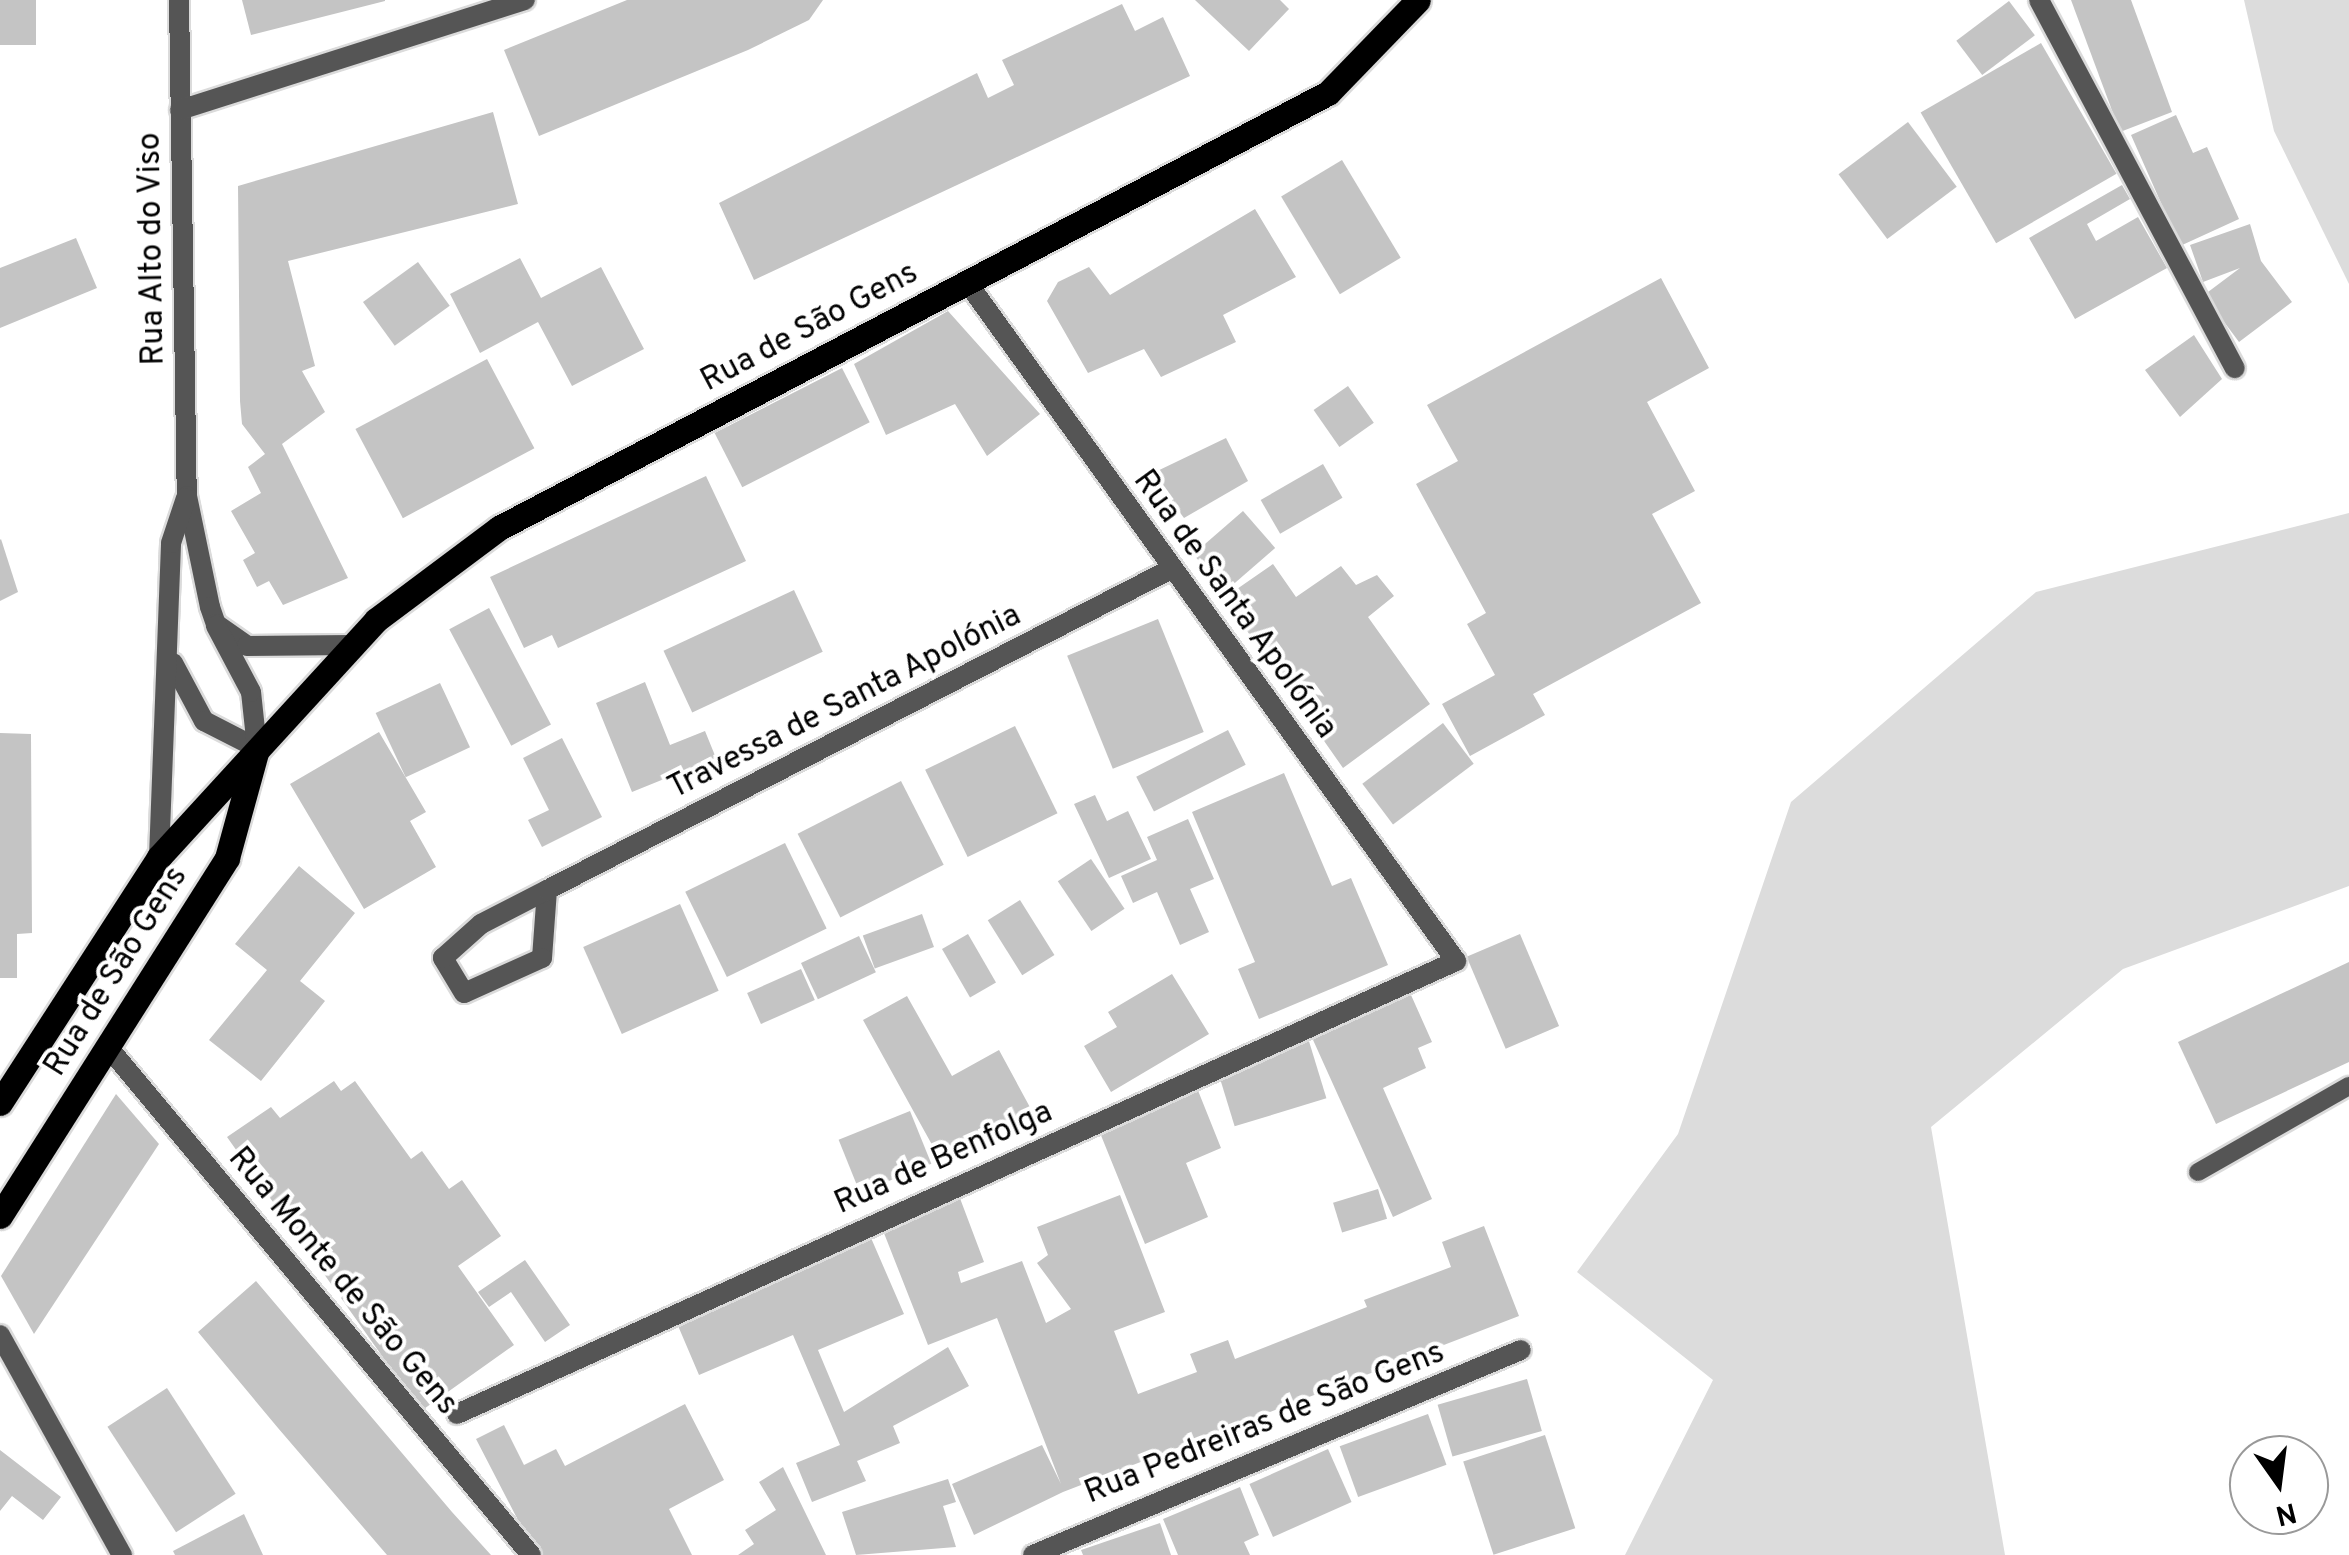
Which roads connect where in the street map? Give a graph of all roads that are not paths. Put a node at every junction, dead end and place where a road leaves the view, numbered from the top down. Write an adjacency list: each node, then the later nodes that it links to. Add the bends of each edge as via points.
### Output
1 (179, 0): 5 (street, Rua Alto do Viso)
2 (525, 0): 5 (street)
3 (1418, 0): 6 (main road, Rua de São Gens, via 1328,94)
4 (2039, 0): 7 (street)
5 (180, 110): 8 (street, Rua Alto do Viso)
6 (967, 282): 9 (street, Rua de Santa Apolónia); 11 (main road, Rua de São Gens, via 499,528)
7 (2234, 368)
8 (187, 496): 10 (street, Rua Alto do Viso); 12 (street, Rua Alto do Viso, via 170,543)
9 (1171, 569): 15 (street, Travessa de Santa Apolónia); 16 (street, Rua de Santa Apolónia)
10 (216, 624): 11 (street, via 247,646); 13 (street, Rua Alto do Viso, via 250,692)
11 (352, 645): 13 (main road, Rua de São Gens)
12 (173, 663): 13 (street, Rua Alto do Viso, via 204,721); 14 (street, Rua Alto do Viso)
13 (257, 748): 14 (main road, Rua de São Gens); 17 (main road, Rua de São Gens, via 227,858)
14 (159, 856): 19 (main road, Rua de São Gens)
15 (547, 890): 15 (street, Travessa de Santa Apolónia, via 481,924 443,958 464,993 542,958)
16 (1456, 961): 24 (street, Rua de Benfolga)
17 (108, 1047): 21 (main road, Rua de São Gens); 26 (street, Rua Monte de São Gens)
18 (2349, 1086): 20 (lane)
19 (0, 1103)
20 (2198, 1172)
21 (0, 1216)
22 (0, 1335): 25 (street)
23 (1521, 1350): 27 (street, Rua Pedreiras de São Gens)
24 (457, 1414)
25 (122, 1555)
26 (531, 1555)
27 (1034, 1555)

